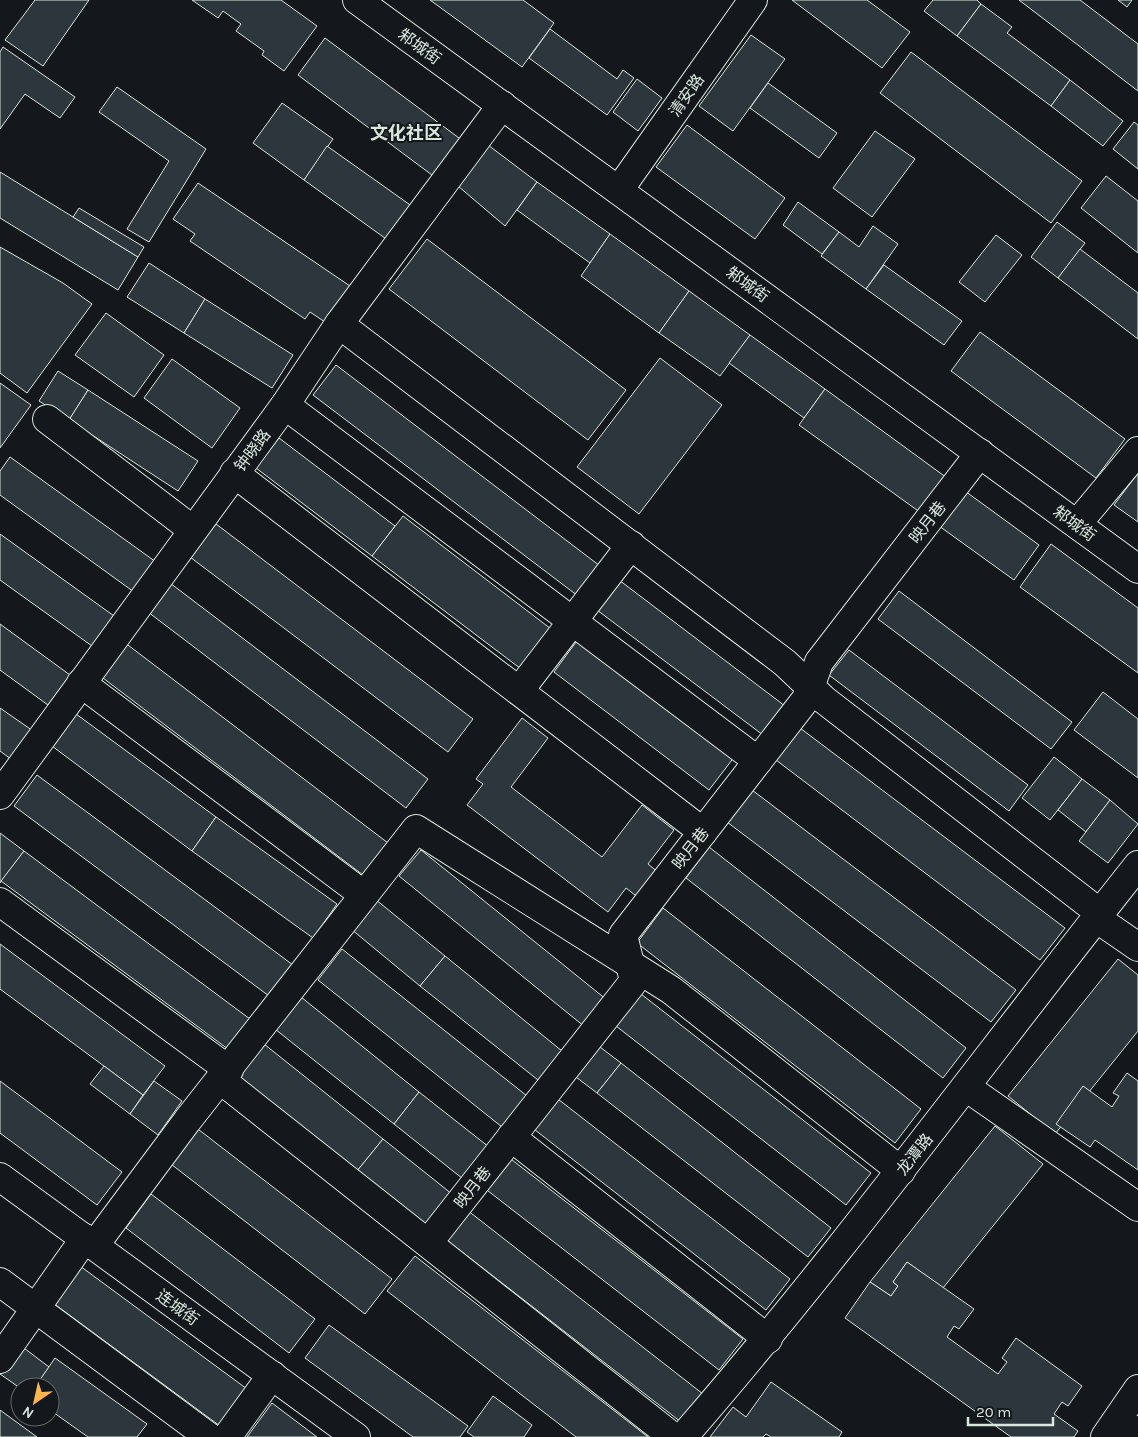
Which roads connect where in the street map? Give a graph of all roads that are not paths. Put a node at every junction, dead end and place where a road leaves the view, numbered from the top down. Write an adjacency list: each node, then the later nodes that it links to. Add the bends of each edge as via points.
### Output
1 (358, 0): 3 (street, 邾城街)
2 (753, 0): 4 (street, 清安路)
3 (502, 106): 4 (street, 邾城街); 5 (street, 钟晓路)
4 (619, 190): 9 (street, 邾城街)
5 (339, 324): 6 (street, 钟晓路); 13 (street)
6 (285, 405): 10 (street, 钟晓路); 15 (street)
7 (47, 419): 12 (street)
8 (1138, 451): 11 (street)
9 (980, 453): 11 (street, 邾城街); 17 (street, 映月巷, via 819,662)
10 (234, 473): 12 (street, 钟晓路); 18 (street)
11 (1077, 524): 14 (street, 邾城街)
12 (193, 530): 16 (street, 钟晓路)
13 (631, 545): 15 (street); 17 (street, via 786,663)
14 (1138, 569)
15 (572, 622): 18 (street); 19 (street)
16 (81, 683): 20 (street, 钟晓路); 23 (street)
17 (810, 687): 19 (street, 映月巷, via 806,699); 25 (street)
18 (519, 691): 21 (street)
19 (758, 761): 21 (street, 映月巷)
20 (0, 795)
21 (703, 832): 27 (street, 映月巷, via 623,935)
22 (1138, 865): 25 (street, 龙潭路)
23 (364, 896): 27 (street, via 416,829); 28 (street)
24 (0, 902): 28 (street)
25 (1098, 916): 26 (street); 29 (street, 龙潭路)
26 (1138, 947)
27 (630, 965): 30 (street, 映月巷, via 634,981); 31 (street, via 671,990)
28 (225, 1075): 34 (street); 35 (street)
29 (966, 1087): 31 (street, 龙潭路); 33 (street)
30 (511, 1136): 35 (street, 映月巷); 38 (street)
31 (901, 1171): 38 (street, 龙潭路)
32 (0, 1176): 34 (street, 连城街)
33 (1138, 1207)
34 (89, 1242): 37 (street); 40 (street, 连城街)
35 (428, 1243): 46 (street)
36 (0, 1282): 37 (street)
37 (36, 1308): 39 (street); 43 (street)
38 (768, 1339): 47 (street, 龙潭路)
39 (0, 1359)
40 (272, 1375): 44 (street); 45 (street, 连城街)
41 (1138, 1389): 48 (street)
42 (1138, 1430): 49 (street)
43 (210, 1437)
44 (227, 1437)
45 (356, 1437)
46 (673, 1437)
47 (683, 1437)
48 (1105, 1437)
49 (1133, 1437)

